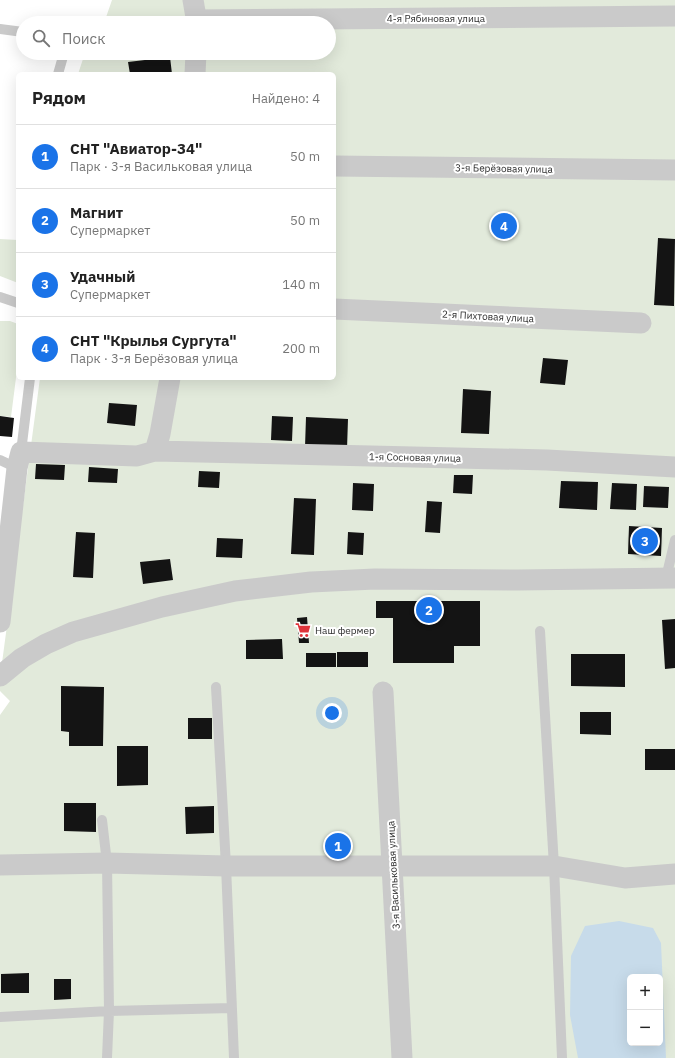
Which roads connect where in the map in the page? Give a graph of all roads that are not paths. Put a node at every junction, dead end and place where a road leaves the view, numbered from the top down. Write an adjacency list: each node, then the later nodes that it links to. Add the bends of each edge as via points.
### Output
1 (193, 0): 2 (street)
2 (196, 16)
3 (675, 16): 4 (street, 4-я Рябиновая улица)
4 (336, 20)
5 (0, 29): 6 (lane)
6 (16, 31)
7 (62, 60): 9 (lane)
8 (196, 60): 10 (street)
9 (59, 72)
10 (195, 72)
11 (336, 166): 12 (street, 3-я Берёзовая улица)
12 (675, 170)
13 (0, 297): 14 (lane)
14 (16, 301)
15 (336, 309): 16 (street, 2-я Пихтовая улица)
16 (641, 324)
17 (30, 380): 20 (lane, via 21,441)
18 (170, 380): 19 (street)
19 (155, 451): 20 (street, 1-я Сосновая улица, via 137,456); 21 (street, 1-я Сосновая улица, via 548,460)
20 (13, 460): 24 (street)
21 (675, 467)
22 (675, 540): 23 (lane)
23 (670, 578): 26 (street, via 375,579 311,582 235,592 162,607 74,632 22,658)
24 (0, 622)
25 (540, 631): 34 (lane)
26 (0, 676)
27 (216, 687): 32 (lane)
28 (383, 692): 33 (street, 3-я Васильковая улица)
29 (102, 820): 30 (lane)
30 (107, 863): 31 (street); 32 (street); 37 (lane)
31 (0, 865)
32 (226, 866): 33 (street); 36 (lane)
33 (393, 866): 34 (street); 41 (street, 3-я Васильковая улица)
34 (554, 866): 35 (street, via 625,878); 42 (lane)
35 (675, 874)
36 (232, 1008): 37 (lane); 40 (lane)
37 (109, 1011): 38 (lane); 39 (lane)
38 (0, 1017)
39 (107, 1058)
40 (234, 1058)
41 (402, 1058)
42 (562, 1058)

